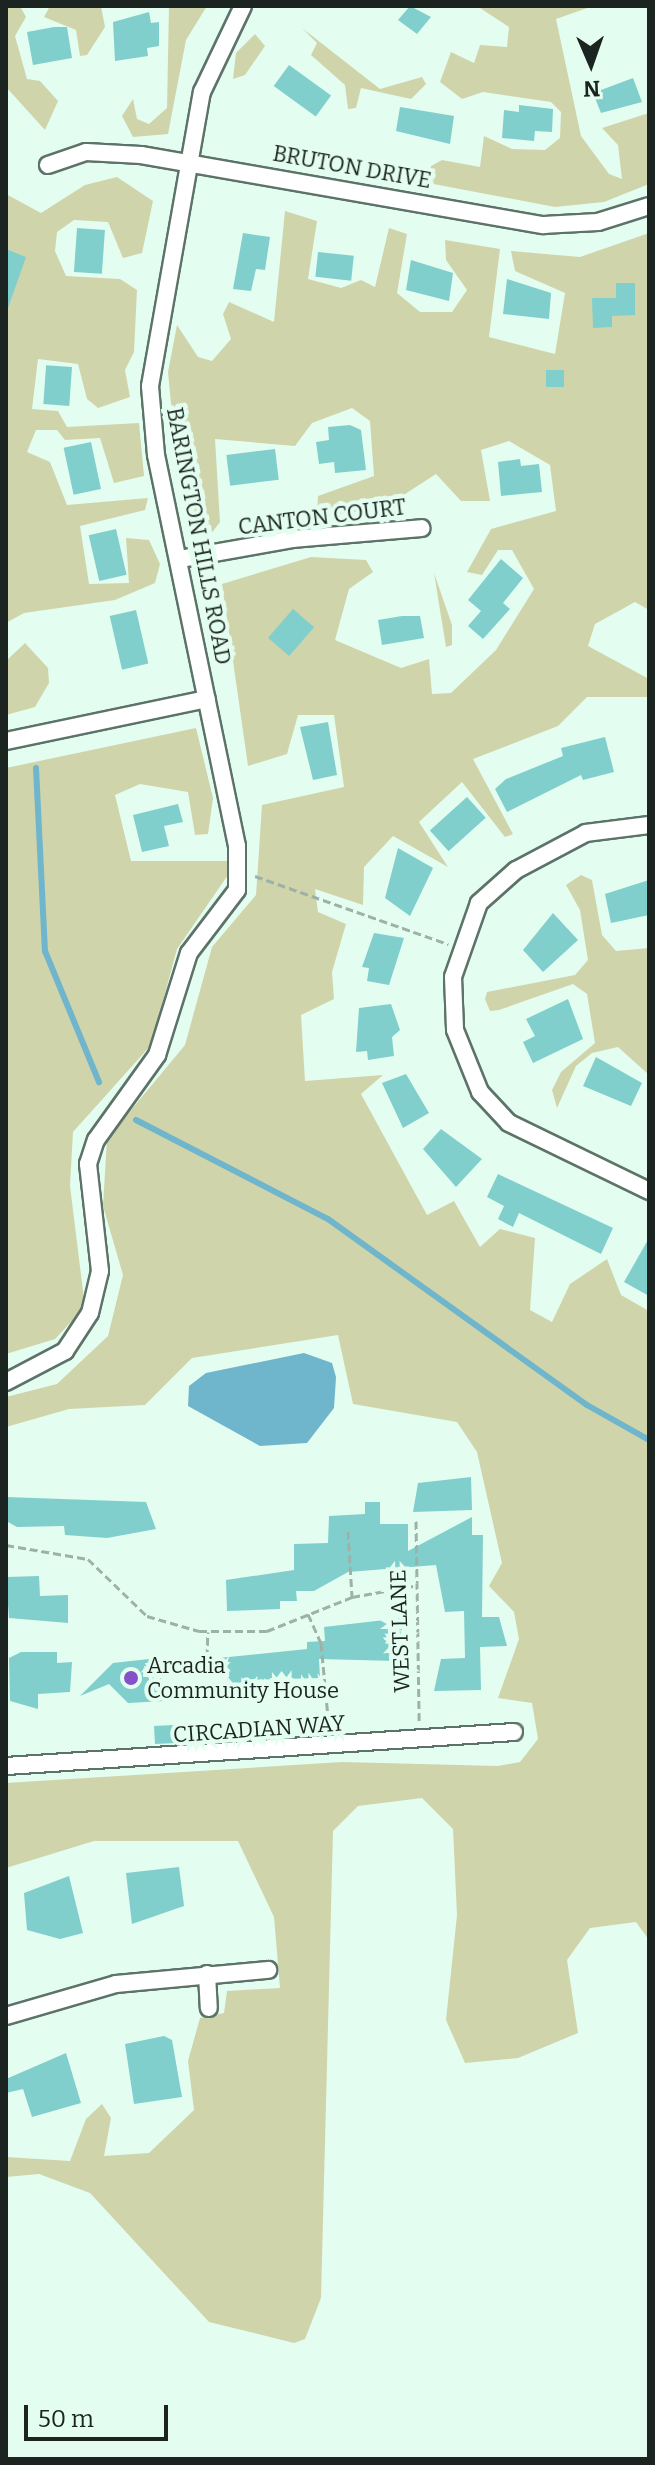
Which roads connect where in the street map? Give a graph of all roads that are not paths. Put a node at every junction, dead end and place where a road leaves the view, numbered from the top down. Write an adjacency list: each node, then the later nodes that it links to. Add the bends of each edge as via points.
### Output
1 (243, 6): 2 (street, BARINGTON HILLS ROAD, via 213,59)
2 (190, 161): 3 (street, BRUTON DRIVE, via 86,152); 4 (street, BRUTON DRIVE, via 544,225 598,222); 6 (street, BARINGTON HILLS ROAD, via 150,386)
3 (48, 165)
4 (649, 206)
5 (422, 528): 6 (street, CANTON COURT, via 292,539)
6 (180, 559): 7 (street, BARINGTON HILLS ROAD)
7 (207, 699): 8 (street); 11 (street, BARINGTON HILLS ROAD, via 237,846 239,871 232,900 189,953 157,1055 96,1140 88,1164 100,1271 90,1313 65,1351)
8 (6, 741)
9 (649, 825): 10 (street, via 586,833 516,870 479,903 459,948 455,1030 480,1092 509,1123)
10 (649, 1191)
11 (6, 1382)
12 (514, 1732): 13 (street, CIRCADIAN WAY)
13 (6, 1766)
14 (268, 1970): 15 (street)
15 (207, 1974): 16 (street); 17 (street, via 116,1984)
16 (209, 2008)
17 (6, 2016)

